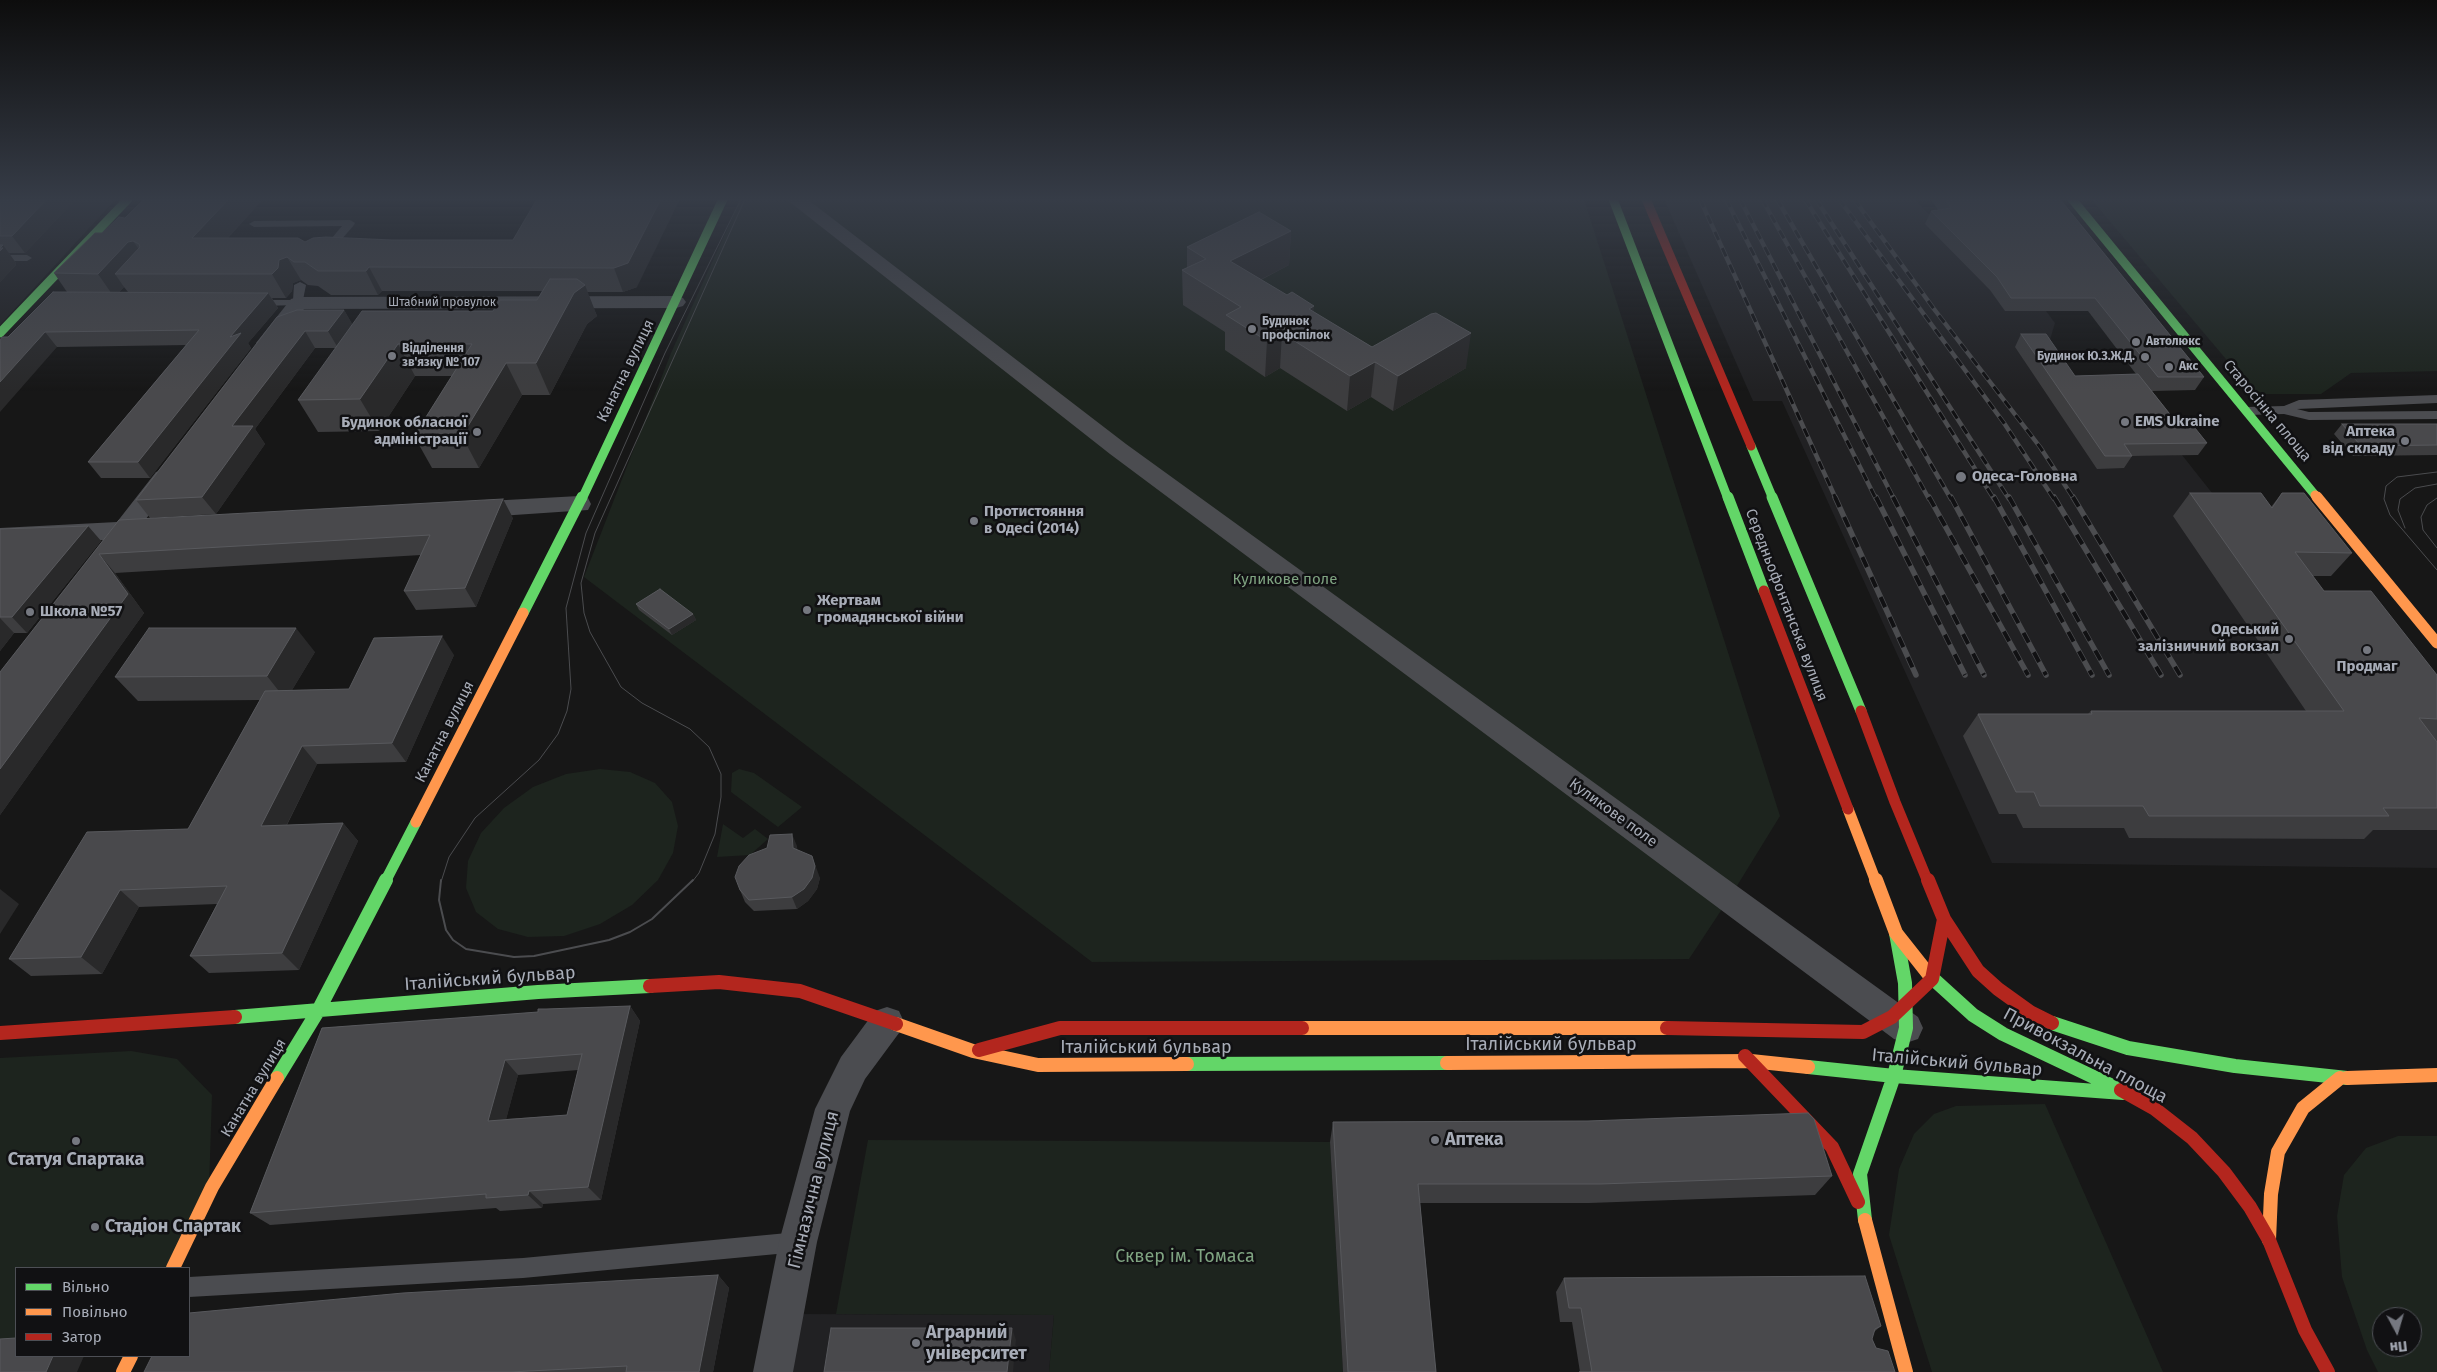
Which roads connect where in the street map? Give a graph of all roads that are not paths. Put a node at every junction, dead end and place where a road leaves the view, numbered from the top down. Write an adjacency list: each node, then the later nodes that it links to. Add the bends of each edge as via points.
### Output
1 (67, 263): 9 (main road)
2 (694, 263): 11 (main road, Канатна вулиця)
3 (878, 263): 30 (street, Куликове поле, via 1118,449)
4 (1639, 263): 27 (main road, Середньофонтанська вулиця)
5 (1673, 263): 26 (main road, Середньофонтанська вулиця, via 1844,667)
6 (2125, 263): 16 (main road, Старосінна площа)
7 (298, 294): 10 (lane); 11 (street, Штабний провулок); 13 (street)
8 (49, 301): 9 (lane)
9 (30, 302): 12 (main road)
10 (243, 302)
11 (676, 302): 19 (main road, Канатна вулиця)
12 (0, 333)
13 (256, 358)
14 (2437, 399): 15 (lane, via 2299,404)
15 (2284, 410): 16 (lane); 17 (lane, via 2309,416)
16 (2247, 411): 25 (main road, Старосінна площа)
17 (2437, 414)
18 (179, 460): 22 (street)
19 (579, 504): 20 (street); 29 (main road, Канатна вулиця)
20 (451, 512)
21 (165, 528): 22 (street)
22 (125, 530): 23 (street); 24 (street)
23 (0, 536)
24 (95, 568)
25 (2437, 643)
26 (1944, 919): 28 (main road); 39 (main road, Привокзальна площа, via 1978,971 1998,990 2030,1012 2068,1030 2138,1050)
27 (1896, 933): 28 (main road, Привокзальна площа); 30 (main road, Середньофонтанська вулиця, via 1905,982)
28 (1932, 979): 30 (main road); 41 (main road, Привокзальна площа, via 1973,1015 2003,1034)
29 (318, 1011): 31 (main road, Італійський бульвар, via 538,992 719,982 800,991); 33 (main road, Італійський бульвар); 45 (main road, Канатна вулиця, via 212,1187)
30 (1901, 1017): 32 (main road, Італійський бульвар, via 1863,1032); 38 (main road)
31 (887, 1022): 34 (main road, Італійський бульвар); 44 (street, Гімназична вулиця, via 853,1068 833,1109)
32 (1717, 1028): 34 (main road, Італійський бульвар, via 1060,1028); 35 (main road)
33 (0, 1033)
34 (973, 1051): 35 (main road, Італійський бульвар, via 1048,1065)
35 (1750, 1061): 38 (main road, Італійський бульвар); 42 (main road, via 1832,1147)
36 (2425, 1075): 37 (main road, Привокзальна площа); 39 (main road, Привокзальна площа); 40 (main road, Привокзальна площа)
37 (2437, 1075)
38 (1894, 1076): 41 (main road, Італійський бульвар); 42 (main road, via 1860,1174)
39 (2340, 1078): 43 (main road, Привокзальна площа, via 2304,1108 2278,1152 2271,1194)
40 (2437, 1081)
41 (2129, 1094): 43 (main road, Привокзальна площа, via 2192,1138 2224,1172)
42 (1862, 1210): 50 (main road, via 1891,1351)
43 (2269, 1240): 51 (main road, Привокзальна площа, via 2305,1330)
44 (798, 1242): 46 (lane, via 515,1269); 49 (street, Гімназична вулиця)
45 (173, 1267)
46 (190, 1287)
47 (130, 1357): 48 (main road)
48 (123, 1372)
49 (773, 1372)
50 (1906, 1372)
51 (2328, 1372)

